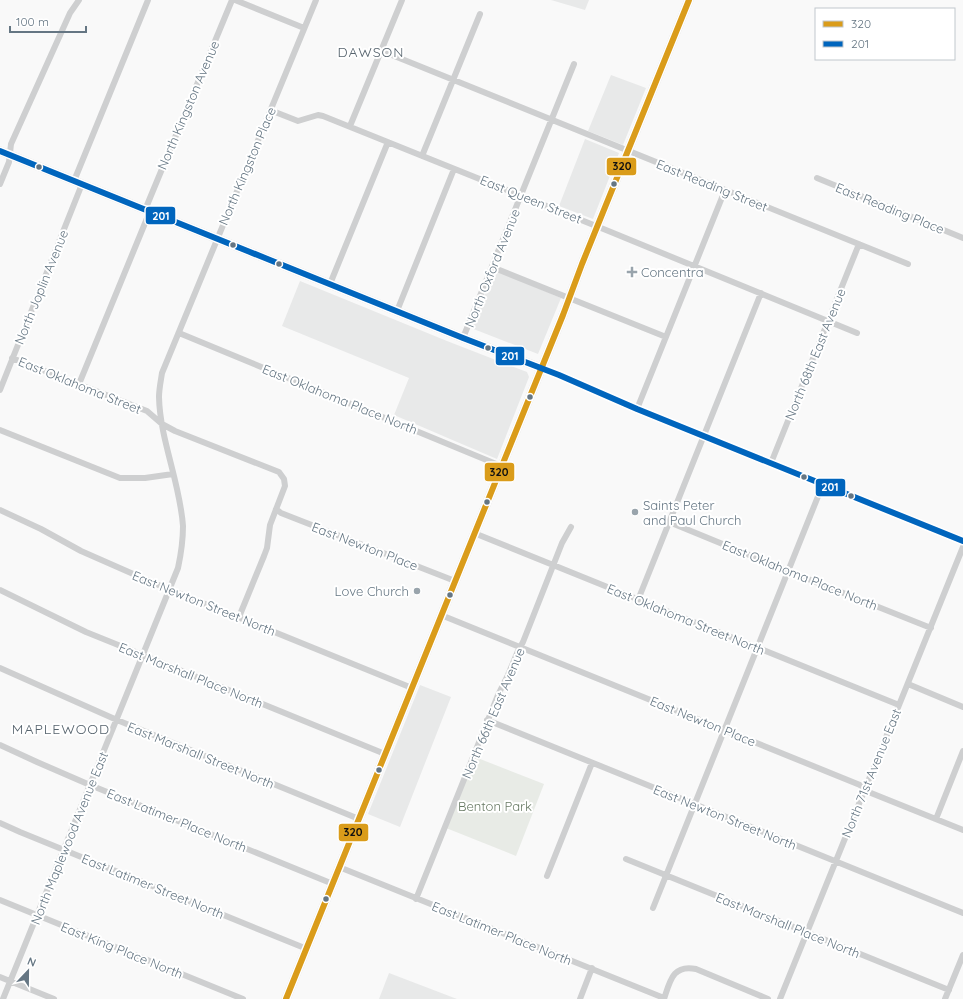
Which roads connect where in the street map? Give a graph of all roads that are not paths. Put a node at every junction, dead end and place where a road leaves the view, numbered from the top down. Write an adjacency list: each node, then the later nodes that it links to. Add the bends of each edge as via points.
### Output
1 (79, 0): 18 (street, via 70,13 43,71 11,144)
2 (148, 0): 22 (street)
3 (233, 0): 8 (street); 27 (street, North Kingston Avenue)
4 (316, 0): 8 (street, North Kingston Place)
5 (402, 0): 9 (street)
6 (689, 0): 17 (main road)
7 (480, 14): 11 (street)
8 (304, 28): 12 (street, North Kingston Place)
9 (382, 52): 11 (street, East Reading Street); 14 (street)
10 (574, 64): 13 (street, North Oxford Avenue)
11 (453, 81): 13 (street, East Reading Street); 19 (street)
12 (270, 110): 14 (street, East Queen Street, via 298,121 321,115); 29 (street, North Kingston Place)
13 (551, 120): 17 (street, East Reading Street); 26 (street, North Oxford Avenue)
14 (350, 126): 15 (street, East Queen Street)
15 (388, 142): 19 (street, East Queen Street); 35 (street)
16 (0, 151): 18 (main road)
17 (628, 151): 25 (street, East Reading Street); 28 (main road)
18 (10, 155): 22 (main road); 23 (street)
19 (422, 156): 20 (street, East Queen Street)
20 (454, 169): 26 (street, East Queen Street); 38 (street)
21 (817, 178): 30 (street, East Reading Place)
22 (74, 181): 24 (main road)
23 (0, 184)
24 (82, 184): 27 (main road); 44 (street, North Joplin Avenue)
25 (725, 190): 31 (street, East Reading Street); 33 (street)
26 (521, 195): 28 (street, East Queen Street); 34 (street, North Oxford Avenue)
27 (147, 211): 29 (main road); 46 (street, North Kingston Avenue)
28 (598, 226): 33 (street, East Queen Street); 37 (main road)
29 (217, 238): 35 (main road); 40 (street, North Kingston Place)
30 (963, 238)
31 (859, 244): 32 (street, East Reading Street); 39 (street, North 68th East Avenue)
32 (908, 264)
33 (694, 266): 36 (street, East Queen Street); 42 (street)
34 (492, 267): 37 (street); 43 (street, North Oxford Avenue)
35 (330, 284): 38 (main road)
36 (761, 293): 39 (street, East Queen Street); 51 (street)
37 (570, 298): 42 (street); 45 (main road)
38 (397, 311): 43 (main road)
39 (828, 321): 41 (street, East Queen Street); 52 (street, North 68th East Avenue)
40 (179, 333): 49 (street, North Kingston Place, via 162,373 159,396); 53 (street, East Oklahoma Place North)
41 (857, 333)
42 (666, 337): 48 (street)
43 (463, 338): 45 (main road)
44 (12, 358): 46 (street, East Oklahoma Street); 47 (street, North Joplin Avenue)
45 (541, 368): 48 (street); 53 (main road)
46 (79, 384): 49 (street, East Oklahoma Street, via 147,411)
47 (0, 390)
48 (637, 409): 51 (street)
49 (162, 424): 54 (street, North Maplewood Avenue East); 56 (street, East Oklahoma Street, via 279,472 285,486)
50 (0, 430): 54 (street, via 120,478)
51 (704, 436): 52 (street); 58 (street)
52 (770, 463): 55 (street)
53 (501, 466): 60 (main road)
54 (173, 474): 67 (street, North Maplewood Avenue East, via 183,526 183,542)
55 (823, 484): 61 (street); 64 (street)
56 (276, 509): 65 (street, East Newton Place); 70 (street, via 264,556)
57 (0, 510): 67 (street, East Newton Street North, via 82,551)
58 (669, 522): 64 (street, East Oklahoma Place North); 68 (street)
59 (571, 527): 63 (street, North 66th East Avenue)
60 (474, 533): 63 (street, East Oklahoma Street North); 65 (main road)
61 (963, 541)
62 (963, 547): 71 (street, North 71st Avenue East)
63 (554, 566): 68 (street, East Oklahoma Street North); 72 (street, North 66th East Avenue)
64 (788, 571): 71 (street, East Oklahoma Place North); 73 (street)
65 (455, 581): 69 (main road)
66 (0, 590): 74 (street, East Marshall Place North, via 86,632)
67 (170, 590): 70 (street, East Newton Street North); 74 (street, North Maplewood Avenue East)
68 (638, 600): 73 (street, East Oklahoma Street North)
69 (441, 615): 72 (street, East Newton Place); 77 (main road)
70 (239, 617): 77 (street, East Newton Street North)
71 (930, 628): 76 (street, North 71st Avenue East)
72 (520, 647): 81 (street, North 66th East Avenue); 82 (street, East Newton Place)
73 (758, 648): 78 (street, East Oklahoma Street North); 82 (street)
74 (143, 656): 80 (street, North Maplewood Avenue East); 85 (street, East Marshall Place North)
75 (0, 668): 80 (street, East Marshall Street North)
76 (908, 684): 78 (street, North 71st Avenue East); 79 (street)
77 (412, 688): 85 (main road)
78 (899, 705): 88 (street, North 71st Avenue East)
79 (963, 707)
80 (117, 720): 87 (street, North Maplewood Avenue East); 90 (street, East Marshall Street North)
81 (487, 720): 86 (street, East Newton Street North); 101 (street, North 66th East Avenue)
82 (724, 730): 88 (street, East Newton Place); 89 (street)
83 (0, 745): 87 (street, East Latimer Place North)
84 (963, 751): 91 (street)
85 (385, 754): 90 (main road)
86 (592, 763): 89 (street, East Newton Street North); 99 (street)
87 (90, 785): 94 (street, North Maplewood Avenue East); 100 (street, East Latimer Place North)
88 (866, 789): 91 (street, East Newton Place, via 870,793); 96 (street, North 71st Avenue East)
89 (694, 804): 96 (street, East Newton Street North); 98 (street)
90 (359, 819): 97 (main road)
91 (936, 819): 93 (street, East Newton Place)
92 (0, 823): 94 (street, East Latimer Street North)
93 (963, 830)
94 (64, 850): 105 (street, North Maplewood Avenue East); 107 (street, East Latimer Street North)
95 (626, 860): 98 (street, East Marshall Place North)
96 (835, 861): 104 (street, East Newton Street North); 106 (street, North 71st Avenue East)
97 (340, 867): 100 (main road); 101 (street, East Latimer Place North)
98 (666, 875): 103 (street); 106 (street, East Marshall Place North)
99 (547, 876)
100 (332, 884): 107 (main road)
101 (416, 899): 109 (street, East Latimer Place North)
102 (0, 900): 105 (street, East King Place North)
103 (653, 908)
104 (963, 913)
105 (38, 915): 111 (street, North Maplewood Avenue East); 116 (street, East King Place North)
106 (807, 932): 112 (street, East Marshall Place North); 120 (street, North 71st Avenue East)
107 (307, 949): 117 (main road)
108 (963, 955): 112 (street)
109 (592, 968): 113 (street, East Latimer Place North); 118 (street)
110 (0, 977): 111 (street)
111 (11, 981): 114 (street, North Maplewood Avenue East); 115 (street)
112 (949, 990): 121 (street)
113 (664, 998): 119 (street, via 674,975 681,969 690,968)
114 (3, 999)
115 (54, 999)
116 (243, 999)
117 (286, 999)
118 (580, 999)
119 (768, 999)
120 (780, 999)
121 (945, 999)

